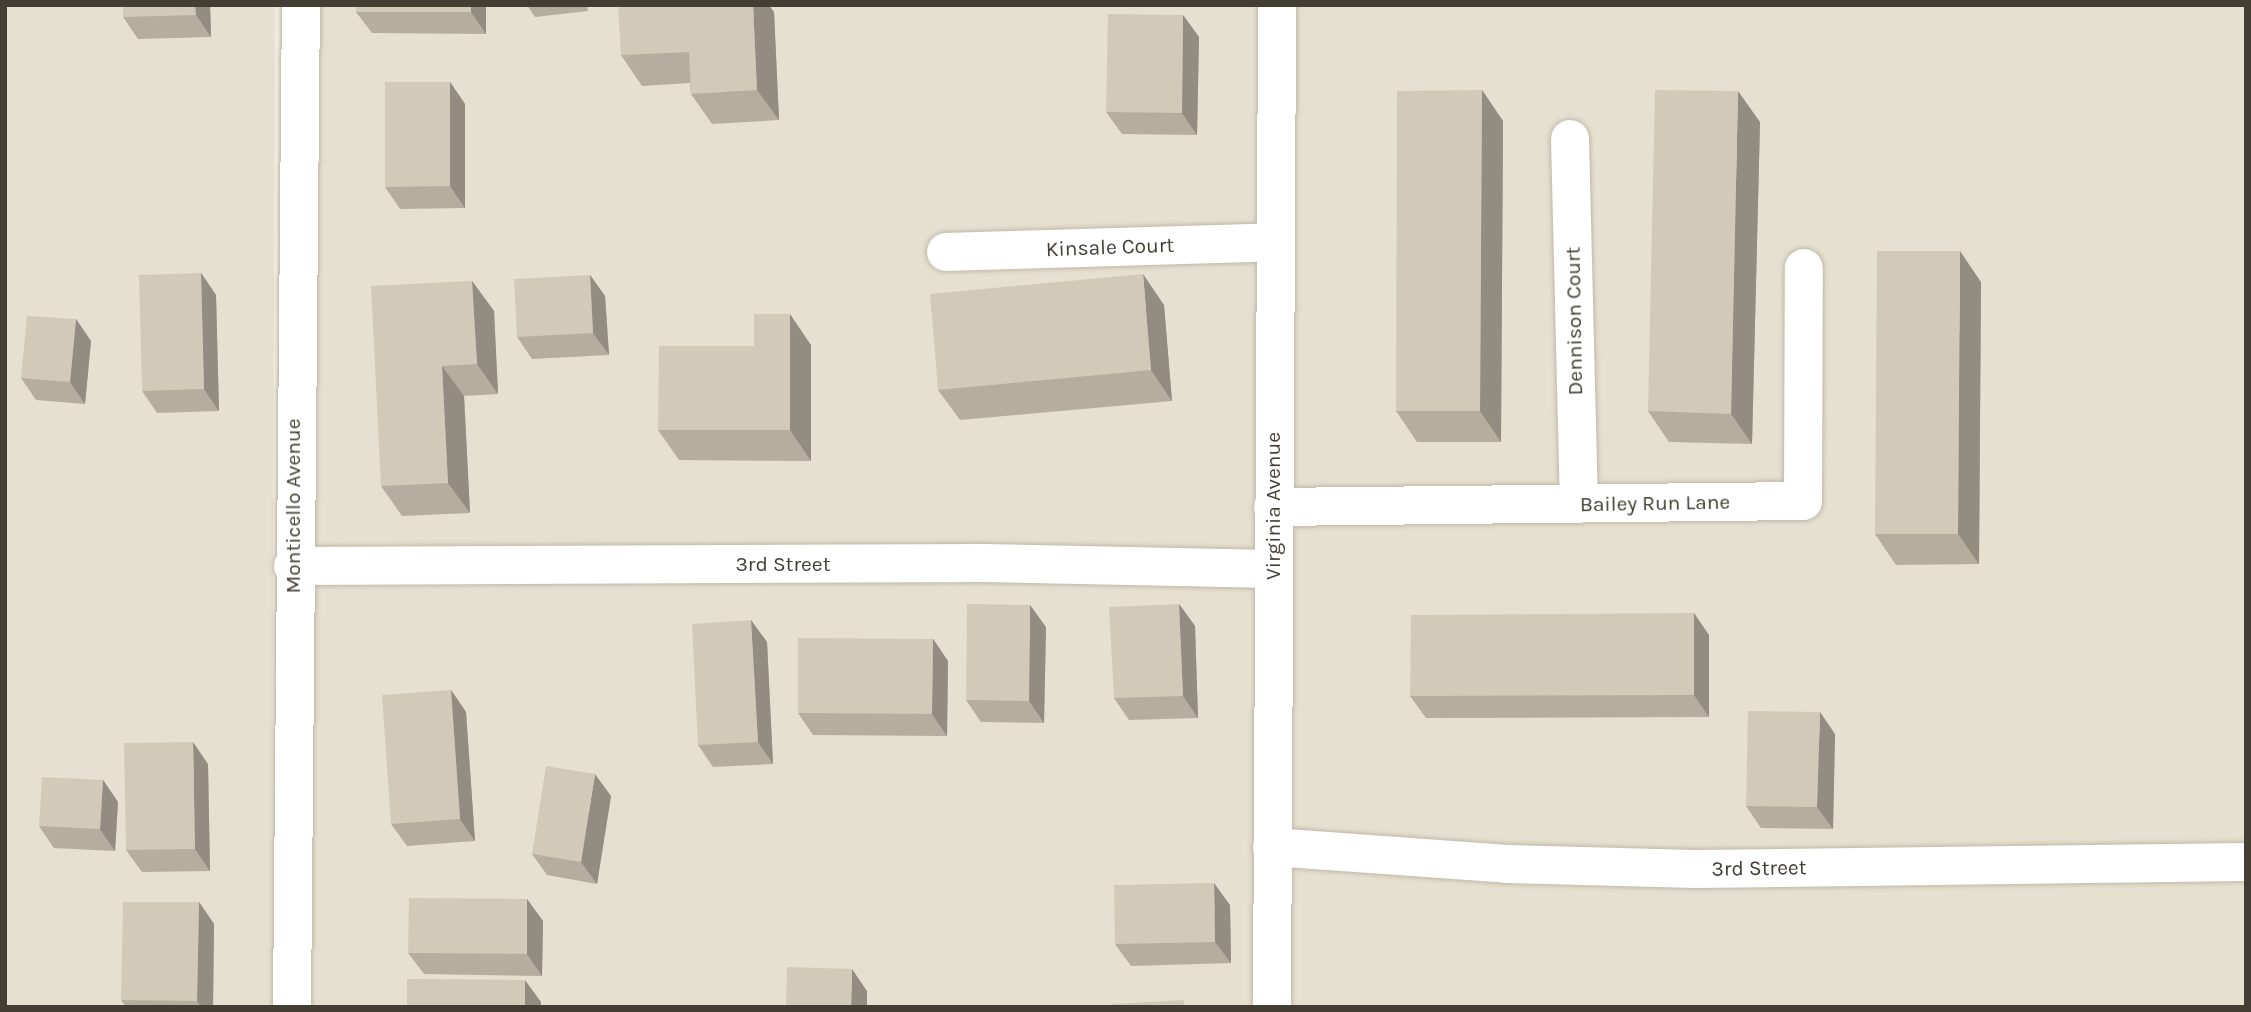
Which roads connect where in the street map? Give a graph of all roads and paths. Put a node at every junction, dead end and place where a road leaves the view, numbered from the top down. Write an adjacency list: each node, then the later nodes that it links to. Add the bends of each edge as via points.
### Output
1 (301, 5): 9 (street, Monticello Avenue)
2 (1277, 5): 4 (street, Virginia Avenue)
3 (1570, 139): 7 (street, Dennison Court)
4 (1275, 242): 5 (street, Kinsale Court); 8 (street, Virginia Avenue)
5 (946, 252)
6 (1804, 268): 7 (street, Bailey Run Lane, via 1803,501)
7 (1579, 504): 8 (street, Bailey Run Lane)
8 (1273, 506): 10 (street, Virginia Avenue)
9 (293, 566): 10 (street, 3rd Street, via 984,563); 13 (street, Monticello Avenue)
10 (1273, 569): 11 (street, Virginia Avenue)
11 (1272, 847): 12 (street, 3rd Street, via 1507,864 1695,869); 14 (street, Virginia Avenue)
12 (2246, 862)
13 (292, 1007)
14 (1272, 1007)

